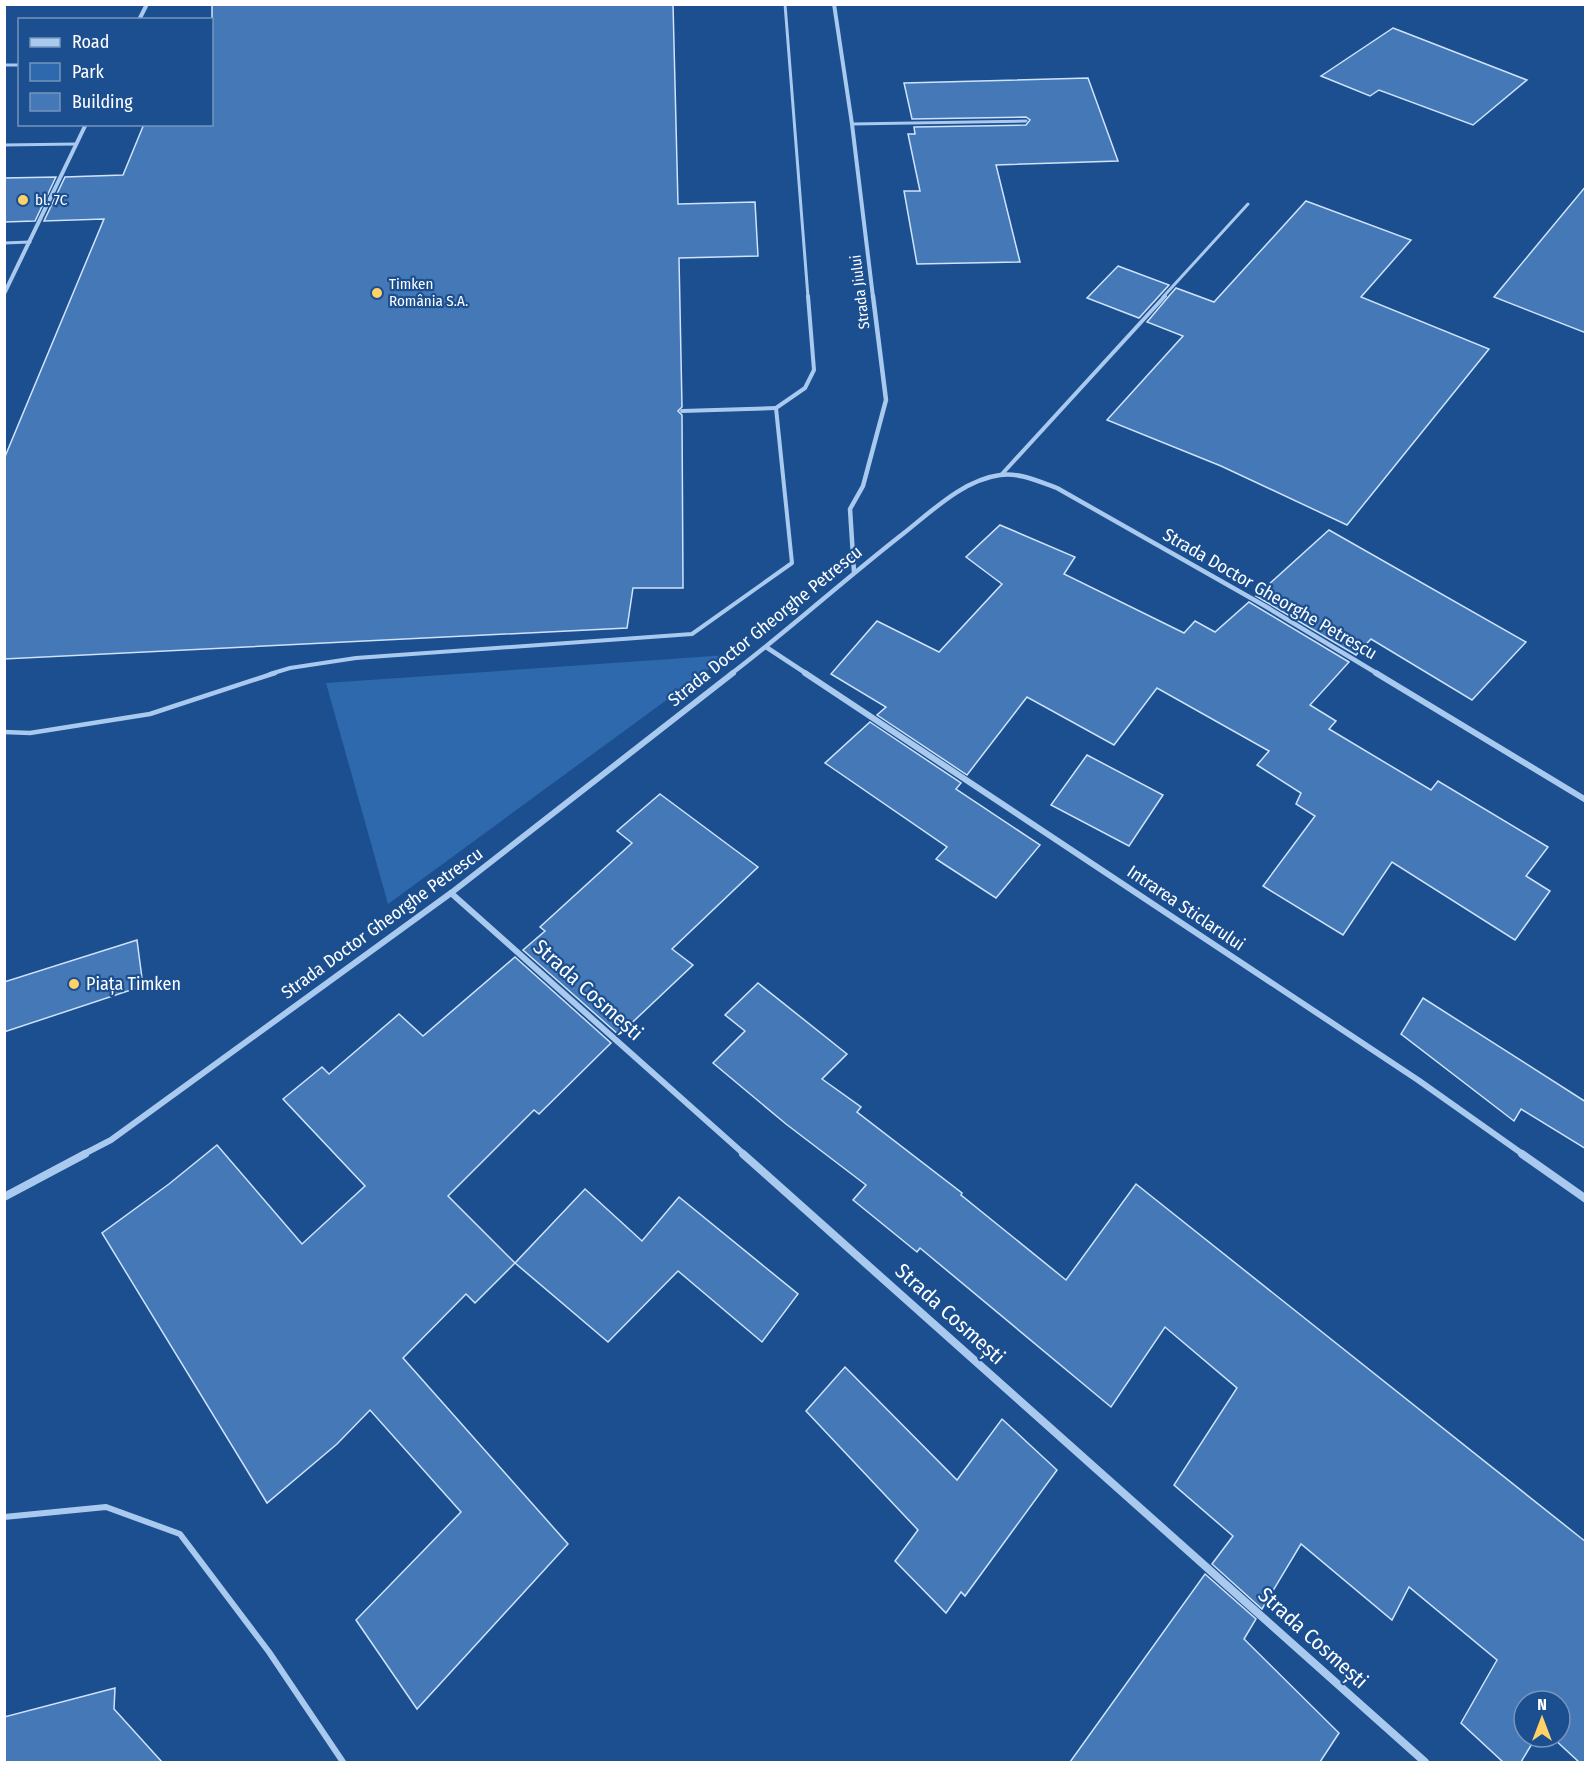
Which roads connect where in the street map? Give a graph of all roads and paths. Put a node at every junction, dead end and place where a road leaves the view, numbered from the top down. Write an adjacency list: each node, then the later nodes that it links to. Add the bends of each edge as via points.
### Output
1 (147, 4): 4 (street)
2 (785, 4): 14 (lane, via 814,370 812,381)
3 (834, 4): 6 (street, Strada Jiului)
4 (140, 18)
5 (1026, 121): 6 (lane)
6 (852, 124): 17 (street, Strada Jiului, via 886,400 863,486 850,509)
7 (85, 126): 8 (street)
8 (76, 144): 9 (lane); 11 (street)
9 (4, 145)
10 (1248, 204): 16 (lane)
11 (30, 242): 12 (lane); 13 (street)
12 (4, 243)
13 (4, 294)
14 (776, 408): 15 (lane); 19 (lane, via 792,562 692,634 356,658 291,668 150,714 30,733)
15 (682, 411)
16 (1002, 474): 17 (street, Strada Doctor Gheorghe Petrescu, via 979,480 945,501); 20 (street, Strada Doctor Gheorghe Petrescu, via 1057,488 1265,606)
17 (854, 572): 18 (street, Strada Doctor Gheorghe Petrescu)
18 (766, 647): 21 (street, Strada Doctor Gheorghe Petrescu); 23 (street, Intrarea Sticlarului, via 1418,1080)
19 (4, 732)
20 (1586, 800)
21 (451, 892): 22 (street, Strada Doctor Gheorghe Petrescu, via 111,1140); 26 (street, Strada Cosmești)
22 (4, 1197)
23 (1586, 1199)
24 (4, 1517): 25 (lane, via 106,1507 180,1534 269,1652)
25 (343, 1762)
26 (1425, 1762)

